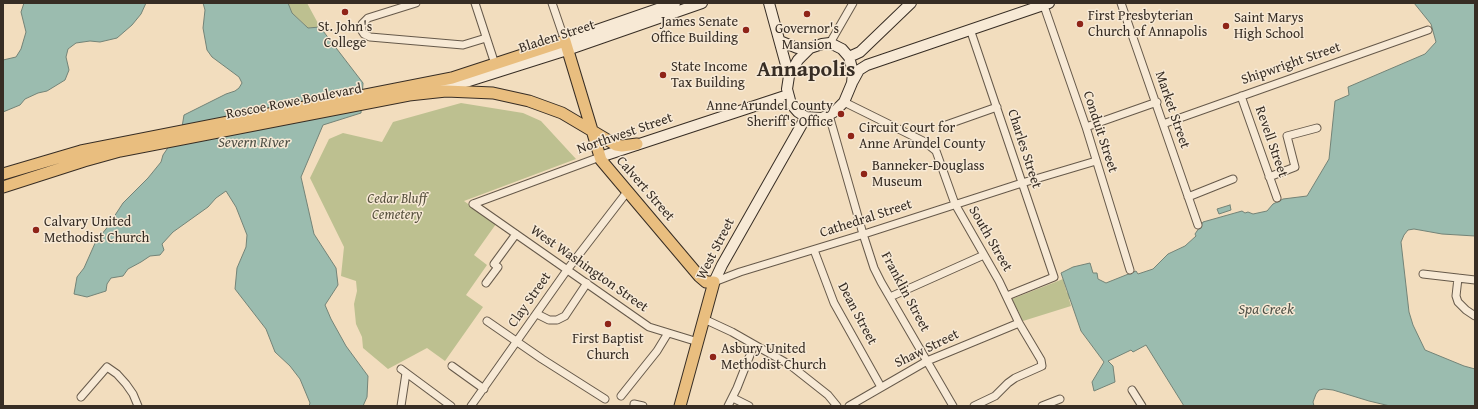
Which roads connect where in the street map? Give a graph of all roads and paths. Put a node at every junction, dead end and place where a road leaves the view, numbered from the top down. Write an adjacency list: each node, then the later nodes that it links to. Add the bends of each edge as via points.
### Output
1 (416, 3): 13 (street, via 368,18 362,24 362,31 370,37 463,45)
2 (475, 3): 13 (street)
3 (552, 3): 16 (street, Calvert Street)
4 (676, 3): 16 (main road, Bladen Street)
5 (702, 3): 16 (main road, Bladen Street)
6 (769, 3): 14 (main road)
7 (854, 3): 15 (street)
8 (911, 3): 18 (main road, via 860,52)
9 (1122, 3): 27 (street, Market Street)
10 (1046, 4): 11 (main road); 33 (street, Conduit Street)
11 (970, 29): 21 (main road, via 866,65 859,70); 28 (street, Charles Street)
12 (1428, 30): 25 (street, Shipwright Street)
13 (486, 38): 19 (street)
14 (780, 41): 17 (main road, via 796,48); 20 (main road)
15 (830, 43): 17 (main road); 18 (main road)
16 (566, 46): 22 (main road, Bladen Street, via 469,81); 23 (main road, Bladen Street); 35 (main road, Calvert Street)
17 (810, 48): 20 (main road, via 798,60)
18 (849, 56): 21 (main road, via 853,72)
19 (492, 58)
20 (789, 76): 24 (main road)
21 (852, 83): 26 (main road)
22 (420, 93): 23 (main road, Roscoe Rowe Boulevard); 35 (main road, Roscoe Rowe Boulevard, via 479,91 506,95 562,113)
23 (394, 94): 36 (main road, Roscoe Rowe Boulevard)
24 (788, 95): 30 (main road, via 795,110); 37 (main road, Northwest Street)
25 (1241, 96): 31 (street, Shipwright Street); 41 (street, Revell Street)
26 (844, 102): 29 (main road); 49 (street, South Street, via 932,146 939,158)
27 (1157, 102): 31 (street, Market Street); 33 (street)
28 (997, 107): 32 (street); 43 (street, Charles Street)
29 (829, 115): 30 (main road); 52 (street, Franklin Street)
30 (806, 117): 60 (main road, West Street)
31 (1164, 124): 46 (street, Market Street)
32 (946, 125)
33 (1086, 127): 39 (street, Conduit Street)
34 (1317, 128): 41 (street, via 1287,136 1295,167)
35 (590, 129): 37 (main road, Roscoe Rowe Boulevard, via 616,145); 38 (main road, Calvert Street)
36 (148, 142): 40 (main road, Roscoe Rowe Boulevard, via 81,151); 44 (main road, Roscoe Rowe Boulevard)
37 (636, 144): 38 (main road, Northwest Street)
38 (600, 157): 45 (main road, Calvert Street); 48 (street, Northwest Street)
39 (1096, 161): 43 (street, Cathedral Street); 56 (street, Conduit Street)
40 (3, 174)
41 (1269, 177): 47 (street, Revell Street)
42 (1233, 179): 46 (street)
43 (1022, 183): 49 (street, Cathedral Street); 63 (street, Charles Street, via 1054,277)
44 (3, 188)
45 (627, 192): 55 (street, Clay Street); 60 (main road, Calvert Street, via 699,276 706,282)
46 (1188, 197): 50 (street, Market Street)
47 (1277, 198)
48 (473, 204): 51 (street, West Washington Street)
49 (955, 204): 52 (street, Cathedral Street); 54 (street, South Street)
50 (1198, 225)
51 (516, 234): 55 (street, West Washington Street); 61 (street, via 494,264 498,267)
52 (863, 234): 53 (street, Cathedral Street); 64 (street, Franklin Street, via 874,268)
53 (814, 250): 60 (street, Cathedral Street); 76 (street, Dean Street, via 834,303)
54 (984, 255): 63 (street, South Street); 64 (street)
55 (567, 270): 62 (street, West Washington Street); 65 (street, Clay Street)
56 (1130, 270)
57 (1423, 274): 58 (street)
58 (1458, 278): 59 (street); 66 (street, via 1458,302)
59 (1475, 280)
60 (714, 282): 67 (main road, West Street)
61 (486, 283)
62 (587, 283): 65 (street, via 565,316 549,320); 70 (street, West Washington Street, via 649,327)
63 (1006, 296): 69 (street, South Street)
64 (890, 297): 74 (street, Franklin Street)
65 (536, 314): 71 (street, Clay Street)
66 (1475, 316)
67 (704, 320): 72 (main road, West Street); 73 (street)
68 (487, 321): 71 (street)
69 (1019, 323): 74 (street, Shaw Street); 96 (street, South Street, via 1042,366 1015,378 995,396)
70 (668, 333): 72 (street, West Washington Street); 79 (street)
71 (517, 341): 77 (street, Clay Street); 82 (street)
72 (698, 342): 90 (main road, West Street)
73 (754, 345): 81 (street); 93 (street, via 796,369 828,395)
74 (927, 361): 76 (street, Shaw Street); 95 (street, Franklin Street)
75 (452, 366): 77 (street)
76 (882, 387): 94 (street, Shaw Street)
77 (484, 389): 87 (street, Clay Street)
78 (1132, 390): 98 (street)
79 (620, 396)
80 (81, 397): 84 (street, via 107,367 126,384)
81 (733, 398): 91 (street); 92 (street)
82 (605, 399)
83 (1060, 399): 97 (street)
84 (138, 406)
85 (401, 406): 86 (street, via 403,371)
86 (452, 406)
87 (471, 406)
88 (634, 406): 89 (street)
89 (643, 406)
90 (680, 406)
91 (728, 406)
92 (749, 406)
93 (837, 406)
94 (849, 406)
95 (953, 406)
96 (974, 406)
97 (1042, 406)
98 (1142, 406)

